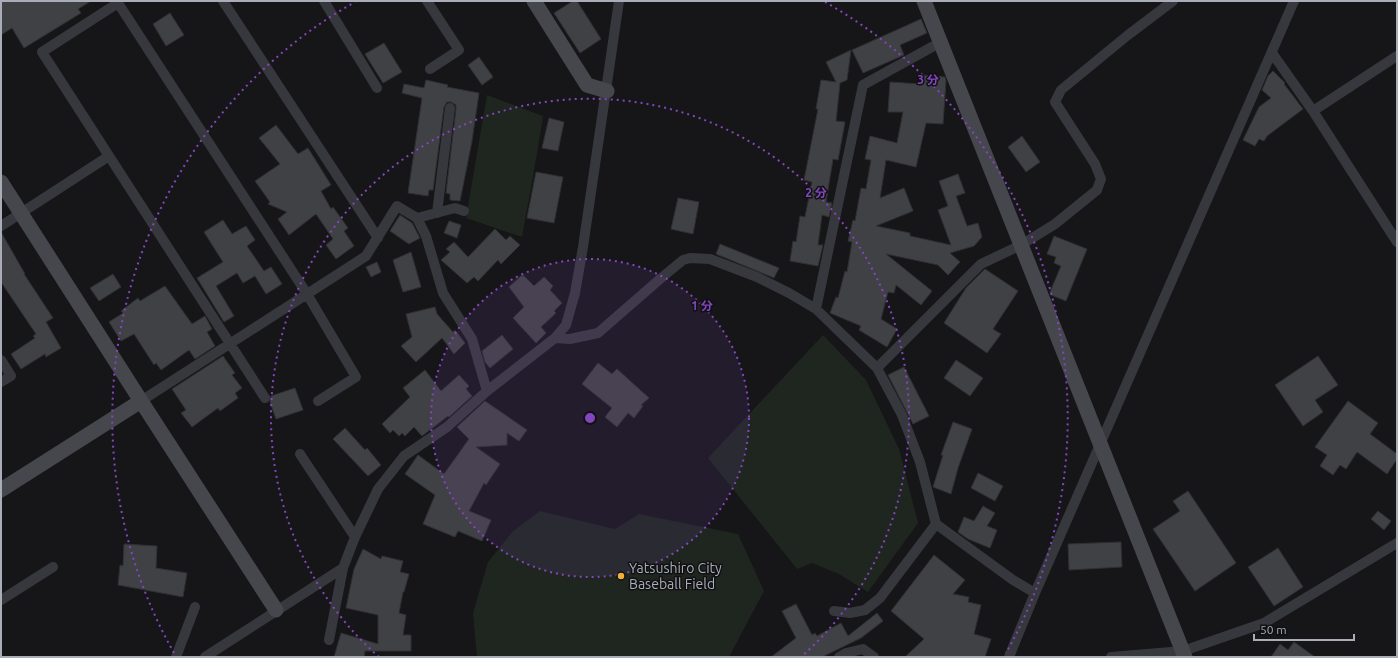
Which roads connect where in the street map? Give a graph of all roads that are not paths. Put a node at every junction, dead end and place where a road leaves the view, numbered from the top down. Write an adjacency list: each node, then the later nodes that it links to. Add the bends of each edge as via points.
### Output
1 (223, 1): 25 (street)
2 (324, 1): 14 (street)
3 (427, 1): 13 (street, via 459,50)
4 (534, 1): 15 (street, via 587,85)
5 (619, 1): 15 (street)
6 (924, 1): 10 (street)
7 (1173, 1): 27 (street, via 1061,90 1055,102 1096,164 1102,179 1097,190 1085,200 1055,224)
8 (1294, 1): 11 (street)
9 (119, 2): 18 (street, via 42,52); 28 (street)
10 (940, 42): 27 (street); 29 (street, via 863,85)
11 (1272, 54): 17 (street); 39 (street)
12 (1397, 56): 17 (street)
13 (430, 69)
14 (377, 88)
15 (607, 91): 30 (street, via 575,293 566,325)
16 (450, 108): 21 (street)
17 (1313, 111): 26 (street)
18 (109, 156): 22 (street); 31 (street)
19 (1, 182): 22 (street)
20 (464, 211): 21 (street, via 456,208)
21 (437, 213): 23 (street)
22 (21, 214): 24 (street); 37 (street)
23 (418, 218): 25 (street, via 397,206); 35 (street, via 443,293 472,339)
24 (1, 226)
25 (378, 238): 28 (street, via 366,256)
26 (1397, 242)
27 (1021, 245): 33 (street, via 981,264); 39 (street)
28 (307, 294): 31 (street); 38 (street, via 356,377)
29 (816, 309): 30 (street, via 789,292 757,277 710,259 696,257 684,260 598,333 570,339); 33 (street)
30 (555, 338): 35 (street)
31 (229, 343): 36 (street); 37 (street)
32 (1, 360): 34 (street, via 11,376)
33 (878, 368): 42 (street, via 902,415 920,462)
34 (1, 382)
35 (487, 391): 43 (street, via 447,427 404,456 378,489)
36 (265, 398)
37 (142, 400): 41 (street); 50 (street)
38 (318, 401)
39 (1101, 443): 47 (street); 53 (street)
40 (300, 454): 43 (street)
41 (1, 490)
42 (936, 524): 47 (street); 51 (street, via 880,598 865,610 850,613)
43 (354, 537): 46 (street)
44 (1397, 543): 53 (street, via 1264,623)
45 (53, 567): 48 (street)
46 (343, 568): 50 (street); 52 (street)
47 (1035, 593): 58 (street)
48 (1, 600)
49 (195, 606): 54 (street)
50 (276, 610): 55 (street)
51 (834, 611)
52 (329, 640)
53 (1184, 654): 59 (street)
54 (176, 657)
55 (206, 657)
56 (839, 657): 57 (street, via 863,649)
57 (874, 657)
58 (1009, 657)
59 (1111, 657)

